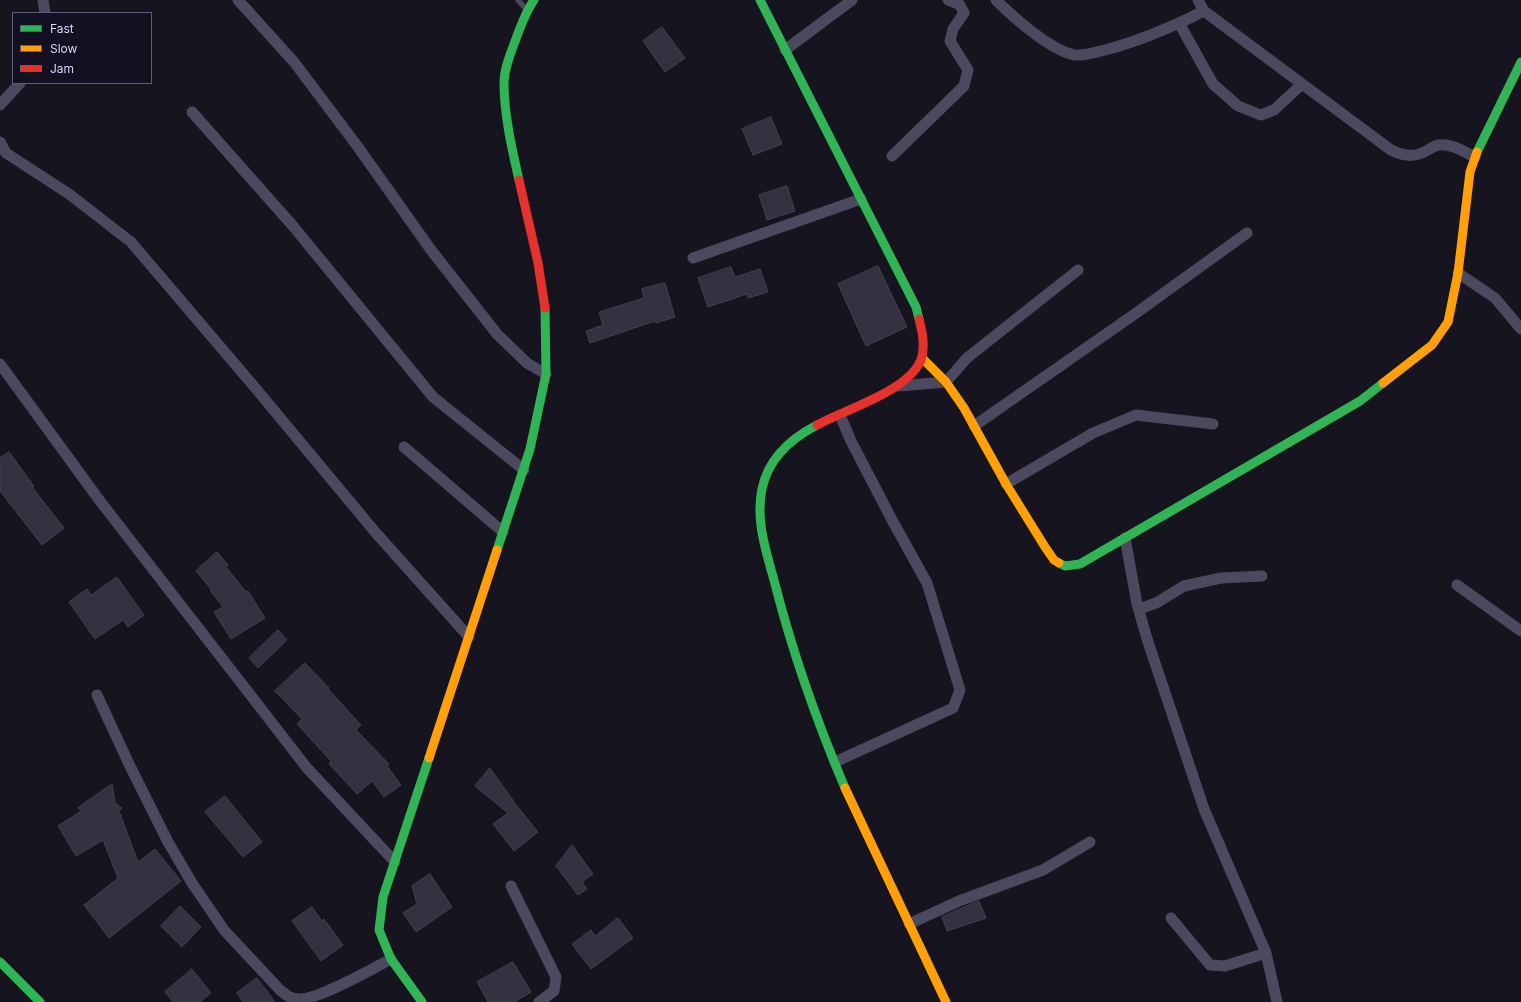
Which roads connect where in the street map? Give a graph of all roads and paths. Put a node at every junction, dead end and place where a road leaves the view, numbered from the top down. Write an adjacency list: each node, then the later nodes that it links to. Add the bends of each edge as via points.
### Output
1 (43, 0): 11 (street)
2 (238, 0): 31 (street, via 294,62 431,250 497,334 527,363)
3 (518, 0): 10 (lane)
4 (534, 0): 10 (street)
5 (760, 0): 14 (street)
6 (852, 0): 14 (street)
7 (948, 0): 21 (street, via 960,6 964,13 953,29 950,41 968,70 964,86)
8 (996, 0): 13 (street, via 1012,17 1057,49 1075,55 1132,43)
9 (1198, 0): 12 (street)
10 (527, 10): 31 (street, via 509,59 504,82 512,147 538,263 545,309)
11 (45, 12)
12 (1204, 12): 13 (street); 17 (street)
13 (1179, 24): 17 (street, via 1214,84 1238,106 1261,115 1274,110)
14 (785, 50): 23 (street)
15 (1521, 62): 22 (street)
16 (19, 84): 18 (street)
17 (1302, 84): 22 (street, via 1391,150 1402,155 1422,154 1440,144 1453,146)
18 (0, 106)
19 (192, 112): 38 (street, via 293,226 433,397)
20 (0, 142): 46 (street, via 6,153 69,194 131,242 376,533)
21 (892, 156)
22 (1475, 157): 27 (street, via 1470,172)
23 (860, 199): 25 (street); 29 (street, via 916,308 923,332)
24 (1247, 233): 36 (street)
25 (693, 258)
26 (1078, 270): 32 (street, via 966,358)
27 (1458, 273): 28 (street, via 1495,298); 41 (street, via 1448,322 1432,345 1360,401)
28 (1521, 329)
29 (922, 358): 32 (street); 33 (street)
30 (0, 364): 50 (street, via 100,501 307,768)
31 (546, 374): 38 (street)
32 (946, 382): 33 (street); 36 (street)
33 (899, 386): 34 (street)
34 (840, 415): 48 (street, via 805,430 777,455 767,471 759,508 760,526 789,636); 48 (street, via 927,583 960,690 953,708)
35 (1213, 424): 39 (street, via 1136,415 1092,433)
36 (974, 426): 39 (street)
37 (404, 447): 40 (street)
38 (524, 470): 40 (street)
39 (1006, 484): 41 (street, via 1054,560 1065,566 1080,564)
40 (503, 532): 46 (street)
41 (1125, 538): 44 (street)
42 (1262, 576): 44 (street, via 1221,578 1184,586 1156,603)
43 (1457, 585): 45 (street)
44 (1139, 609): 54 (street, via 1204,809)
45 (1521, 631)
46 (469, 637): 50 (street)
47 (97, 696): 55 (street, via 157,821 192,883 224,930 280,990 290,998 313,996)
48 (835, 762): 53 (street, via 849,798)
49 (1090, 842): 53 (street, via 1043,870 959,901)
50 (395, 862): 55 (street, via 383,898 379,930)
51 (511, 886): 59 (street, via 556,977 554,991)
52 (1171, 918): 54 (street, via 1210,965 1225,966)
53 (909, 924): 60 (street)
54 (1266, 954): 61 (street)
55 (391, 959): 58 (street)
56 (0, 962): 57 (street)
57 (40, 1002)
58 (422, 1002)
59 (539, 1002)
60 (946, 1002)
61 (1277, 1002)

